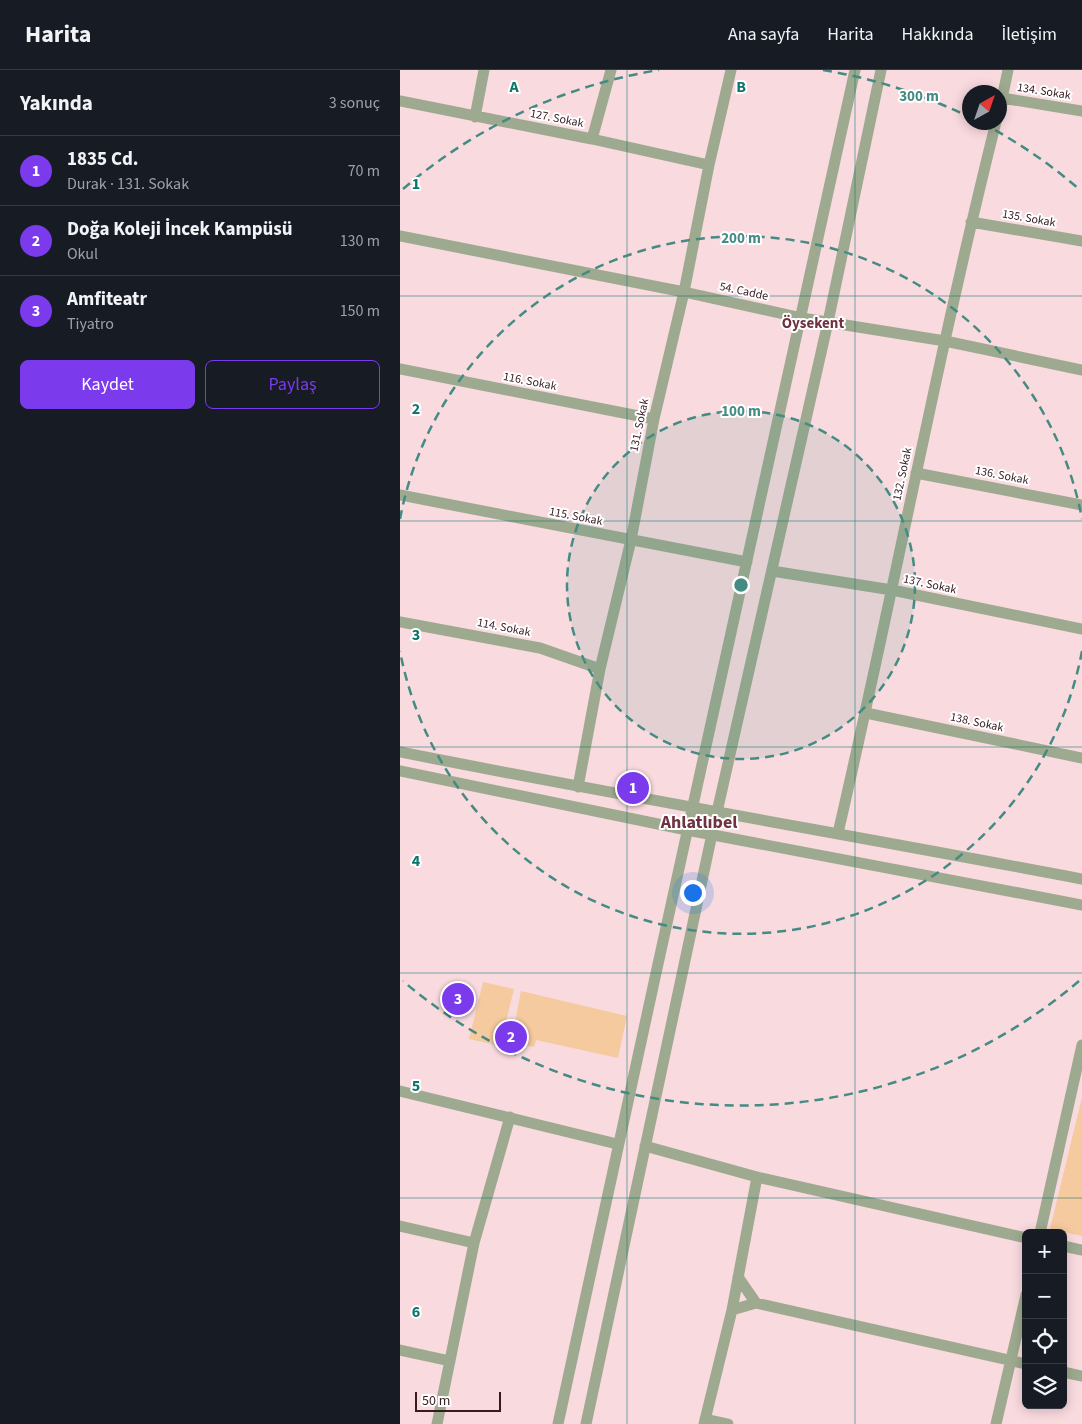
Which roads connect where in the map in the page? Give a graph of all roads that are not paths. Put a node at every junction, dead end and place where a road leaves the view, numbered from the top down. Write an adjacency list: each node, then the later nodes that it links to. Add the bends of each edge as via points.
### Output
1 (484, 70): 11 (street)
2 (611, 70): 13 (street)
3 (732, 70): 14 (street, 131. Sokak)
4 (855, 70): 19 (street)
5 (881, 70): 20 (street)
6 (1008, 70): 7 (street)
7 (1005, 85)
8 (400, 101): 11 (street, 127. Sokak)
9 (1007, 104): 10 (street, 134. Sokak)
10 (1082, 111)
11 (475, 117): 13 (street, 127. Sokak)
12 (994, 130): 15 (street, 132. Sokak)
13 (592, 139): 14 (street, 127. Sokak)
14 (709, 165): 18 (street, 131. Sokak)
15 (971, 222): 17 (street, 135. Sokak); 21 (street, 132. Sokak)
16 (400, 236): 18 (street, 54. Cadde)
17 (1082, 241)
18 (684, 292): 19 (street, 54. Cadde); 24 (street, 131. Sokak)
19 (802, 318): 20 (street, 54. Cadde); 29 (street)
20 (828, 322): 21 (street, 54. Cadde); 30 (street)
21 (945, 341): 23 (street, 54. Cadde); 25 (street, 132. Sokak)
22 (400, 369): 24 (street, 116. Sokak)
23 (1082, 370)
24 (654, 419): 28 (street, 131. Sokak)
25 (916, 473): 27 (street, 136. Sokak); 31 (street, 132. Sokak)
26 (400, 495): 28 (street, 115. Sokak)
27 (1082, 504)
28 (631, 540): 29 (street, 115. Sokak); 34 (street, 131. Sokak)
29 (747, 562): 40 (street)
30 (772, 571): 31 (street, 137. Sokak); 41 (street)
31 (892, 590): 33 (street, 137. Sokak); 35 (street, 132. Sokak)
32 (400, 622): 34 (street, 114. Sokak, via 540,648)
33 (1082, 629)
34 (600, 670): 39 (street, 131. Sokak)
35 (866, 713): 37 (street, 138. Sokak); 43 (street, 132. Sokak)
36 (400, 752): 39 (street)
37 (1082, 758)
38 (400, 771): 42 (street)
39 (578, 787): 40 (street)
40 (692, 807): 41 (street); 42 (street)
41 (718, 812): 43 (street); 44 (street)
42 (687, 830): 44 (street); 50 (street)
43 (838, 833): 45 (street)
44 (712, 834): 46 (street); 51 (street)
45 (1082, 879)
46 (1082, 905)
47 (1082, 1045): 54 (street)
48 (400, 1091): 49 (street)
49 (510, 1117): 50 (street); 56 (street)
50 (617, 1144): 71 (street)
51 (645, 1146): 52 (street); 72 (street)
52 (757, 1177): 55 (street); 59 (street)
53 (400, 1226): 56 (street)
54 (1041, 1229)
55 (1022, 1237)
56 (474, 1243): 65 (street)
57 (1067, 1247): 58 (street)
58 (1082, 1250)
59 (738, 1277): 60 (street); 61 (street)
60 (756, 1303): 61 (street); 64 (street)
61 (732, 1310): 69 (street)
62 (1022, 1312): 64 (street)
63 (400, 1350): 65 (street)
64 (1011, 1360): 66 (street); 74 (street)
65 (450, 1361): 70 (street)
66 (1022, 1363)
67 (1067, 1373): 68 (street)
68 (1082, 1376)
69 (705, 1422): 73 (street)
70 (437, 1424)
71 (558, 1424)
72 (586, 1424)
73 (728, 1424)
74 (996, 1424)

